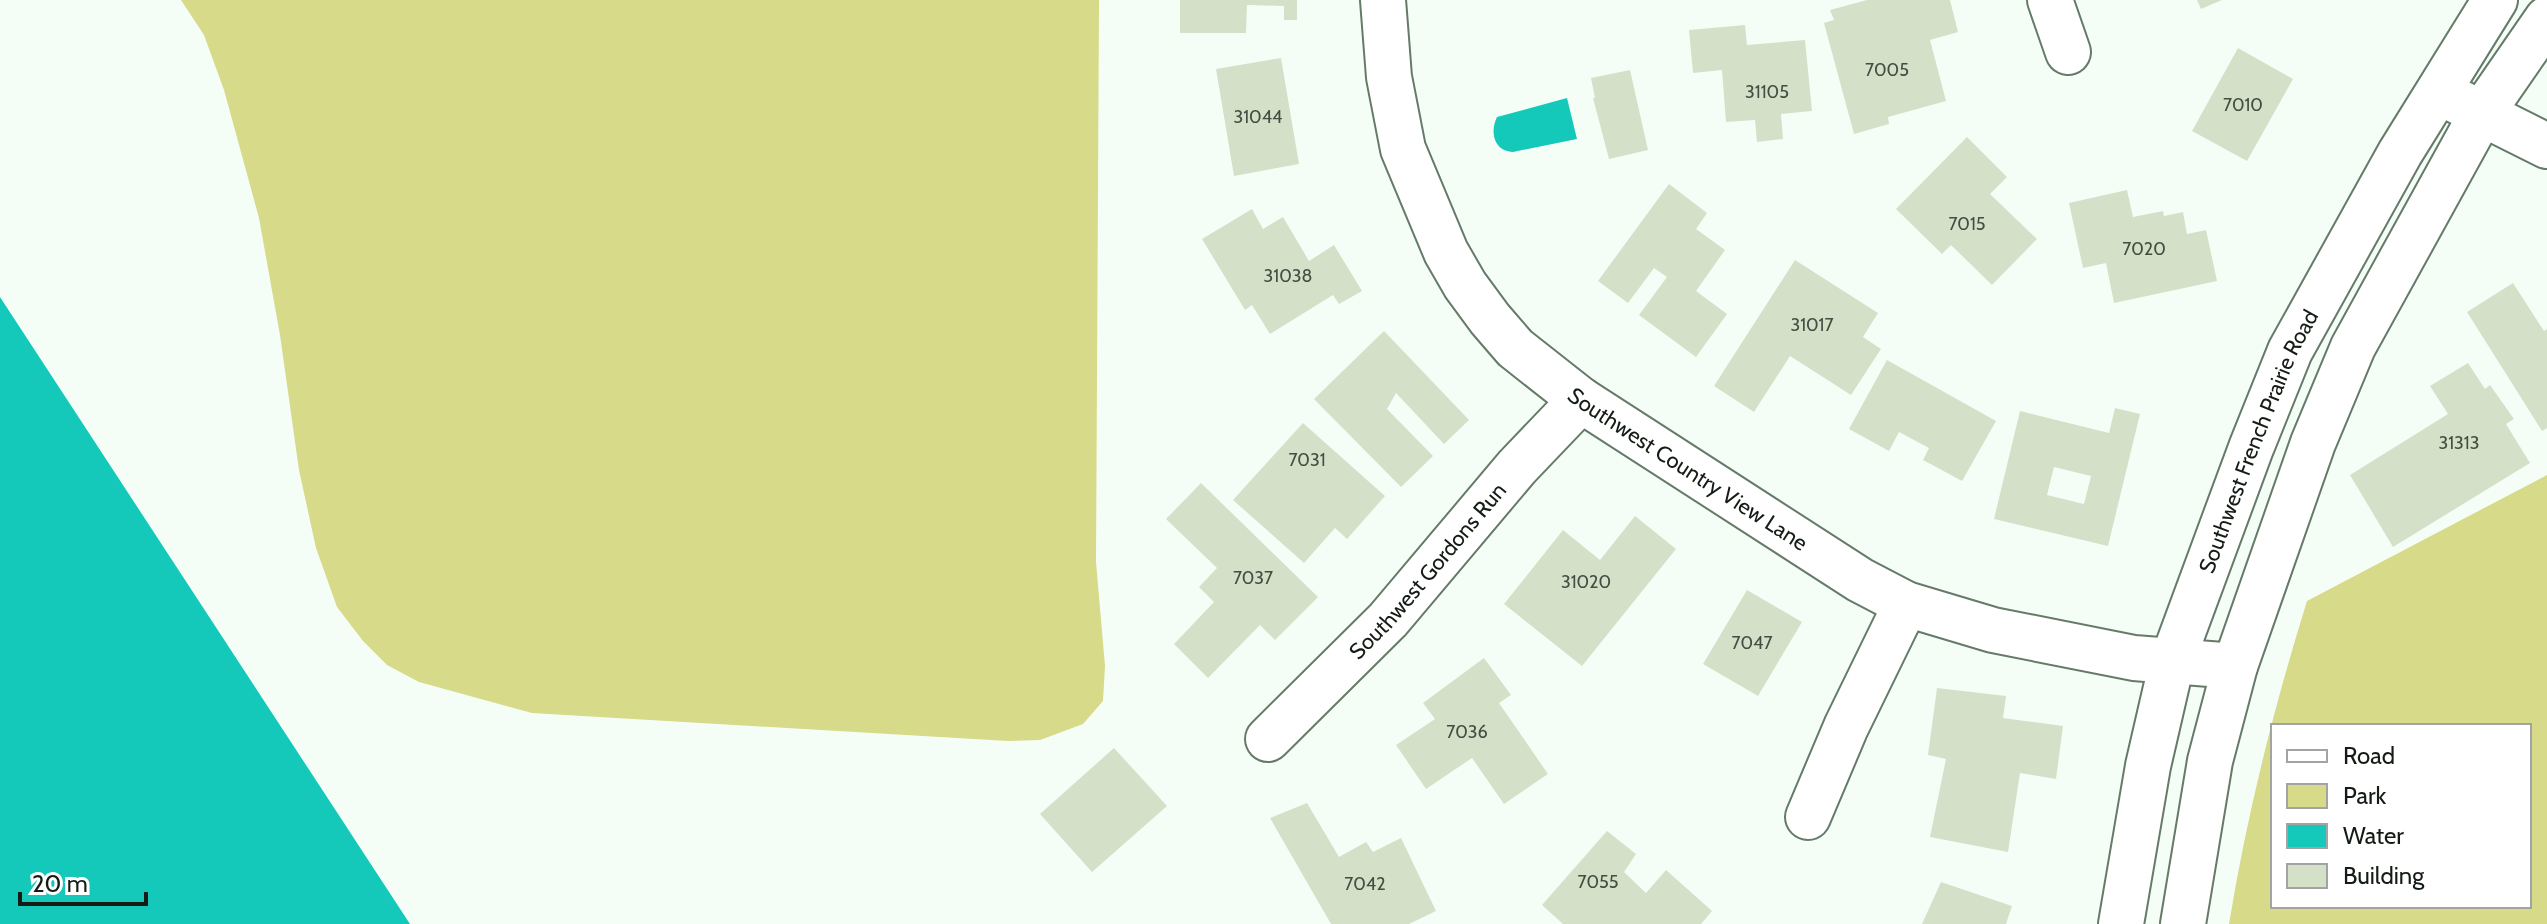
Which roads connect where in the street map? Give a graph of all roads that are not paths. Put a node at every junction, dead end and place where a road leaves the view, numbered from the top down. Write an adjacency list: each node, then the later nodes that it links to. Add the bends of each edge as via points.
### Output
1 (1383, 0): 9 (street, Southwest Country View Lane, via 1389,77 1403,149 1446,252 1515,348)
2 (2050, 0): 5 (street)
3 (2495, 0): 6 (street, Southwest French Prairie Road)
4 (2547, 19): 7 (street)
5 (2068, 52)
6 (2437, 92): 7 (street); 11 (street, Southwest French Prairie Road, via 2290,351)
7 (2482, 113): 8 (street); 12 (street, via 2353,347 2313,443)
8 (2547, 146)
9 (1581, 400): 10 (street, Southwest Country View Lane, via 1860,580); 13 (street, Southwest Gordons Run, via 1388,620)
10 (1906, 604): 11 (street, Southwest Country View Lane, via 1993,630); 14 (street)
11 (2172, 662): 12 (street, Southwest Country View Lane); 15 (street, Southwest French Prairie Road)
12 (2235, 666): 16 (street, via 2210,761)
13 (1268, 739)
14 (1808, 817)
15 (2121, 924)
16 (2183, 924)

